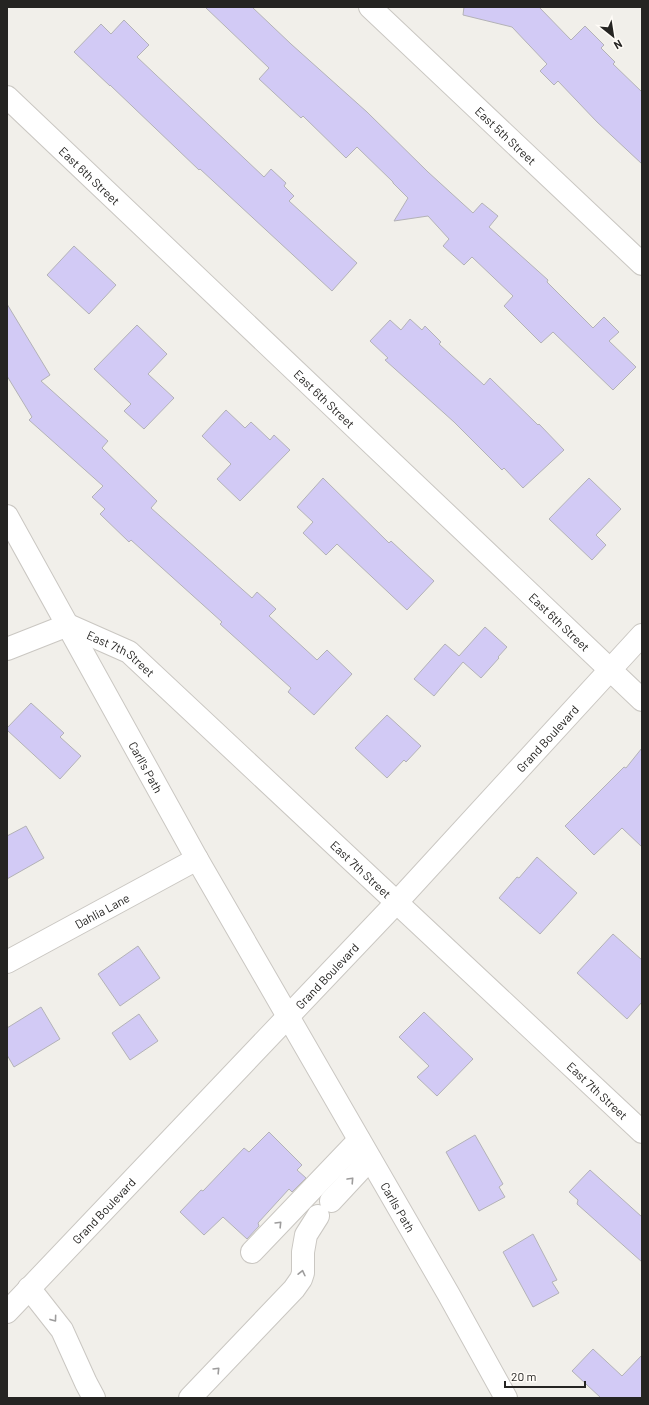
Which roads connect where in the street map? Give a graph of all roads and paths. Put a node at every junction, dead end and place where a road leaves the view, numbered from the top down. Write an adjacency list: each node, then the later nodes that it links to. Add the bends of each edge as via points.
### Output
1 (370, 7): 3 (street, East 5th Street)
2 (7, 97): 8 (street, East 6th Street)
3 (642, 264)
4 (7, 516): 5 (street, Carll's Path)
5 (68, 625): 7 (street); 10 (street, Carll's Path); 11 (street, East 7th Street, via 129,652)
6 (642, 635): 8 (street, Grand Boulevard)
7 (7, 649)
8 (610, 669): 9 (street, East 6th Street); 11 (street, Grand Boulevard)
9 (642, 700)
10 (197, 859): 12 (street, Dahlia Lane); 13 (street, Carll's Path)
11 (397, 902): 13 (street, Grand Boulevard); 14 (street, East 7th Street)
12 (7, 962)
13 (289, 1017): 15 (street, Carlls Path); 18 (street, Grand Boulevard)
14 (642, 1132)
15 (359, 1140): 16 (street, Carlls Path); 17 (street, one-way to 15)
16 (370, 1159): 21 (street, one-way to 16, via 294,1289 303,1273 306,1235 325,1209); 22 (street, Carlls Path)
17 (252, 1252)
18 (30, 1288): 19 (street, Grand Boulevard); 20 (street, one-way to 20, via 62,1330)
19 (7, 1312)
20 (94, 1398)
21 (190, 1398)
22 (506, 1398)

